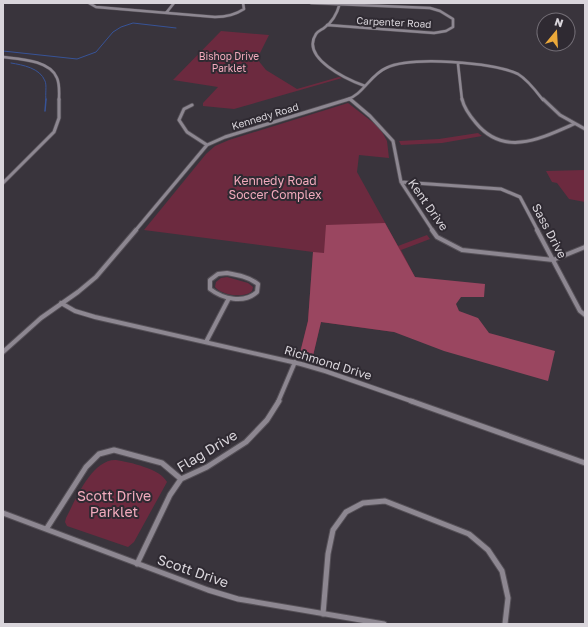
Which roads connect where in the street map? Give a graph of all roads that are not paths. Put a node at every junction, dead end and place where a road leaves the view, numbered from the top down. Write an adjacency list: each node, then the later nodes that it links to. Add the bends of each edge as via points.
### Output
1 (89, 3): 6 (street, via 96,7)
2 (174, 3): 6 (street)
3 (243, 3): 6 (street, via 244,9 226,17)
4 (312, 3): 5 (street)
5 (340, 4): 7 (street, via 334,20); 7 (street, Carpenter Road, via 430,8 448,14 453,19 453,27 434,33)
6 (166, 13)
7 (327, 25): 10 (street, via 314,39 314,51 318,58)
8 (3, 57): 17 (street, via 41,64 53,72 59,86 59,118 54,132)
9 (458, 64): 10 (street, Kennedy Road, via 412,62 390,66 380,71); 13 (street, Kennedy Road, via 498,68 519,75 548,105); 13 (street, via 462,103 480,131 489,136 506,142 524,143 544,138)
10 (365, 86): 11 (street, Kennedy Road)
11 (350, 99): 15 (street, Kennedy Road, via 225,137); 16 (street, Kent Drive, via 370,116 392,141)
12 (192, 105): 15 (street, via 184,109 179,120 187,132)
13 (574, 124): 14 (street, Kennedy Road)
14 (585, 129)
15 (208, 145): 21 (street, Kennedy Road, via 96,277)
16 (401, 182): 19 (street, Kent Drive, via 437,237 462,250); 19 (street, Sass Drive, via 501,189 520,197)
17 (3, 183)
18 (585, 247): 19 (street, Kent Drive)
19 (552, 260): 22 (street, Sass Drive, via 580,311)
20 (229, 298): 20 (street, via 250,298 257,292 258,284 242,276 224,274 210,280 210,289); 23 (street)
21 (61, 303): 23 (street, Richmond Drive, via 67,308); 24 (street, Kennedy Road)
22 (585, 315)
23 (206, 342): 25 (street, Richmond Drive)
24 (3, 352)
25 (294, 362): 26 (street, Richmond Drive); 27 (street, Flag Drive, via 280,400 267,420 246,442 207,467)
26 (585, 463)
27 (181, 479): 29 (street, via 162,463 114,450 99,454 86,467); 30 (street, Flag Drive, via 170,495)
28 (3, 513): 29 (street, Scott Drive)
29 (47, 528): 30 (street, Scott Drive)
30 (137, 564): 31 (street, Scott Drive, via 238,599)
31 (323, 614): 32 (street, Scott Drive); 33 (street, via 328,554 333,530 346,512 363,503 385,500 469,534 488,550 502,571 508,598)
32 (384, 624)
33 (505, 624)

